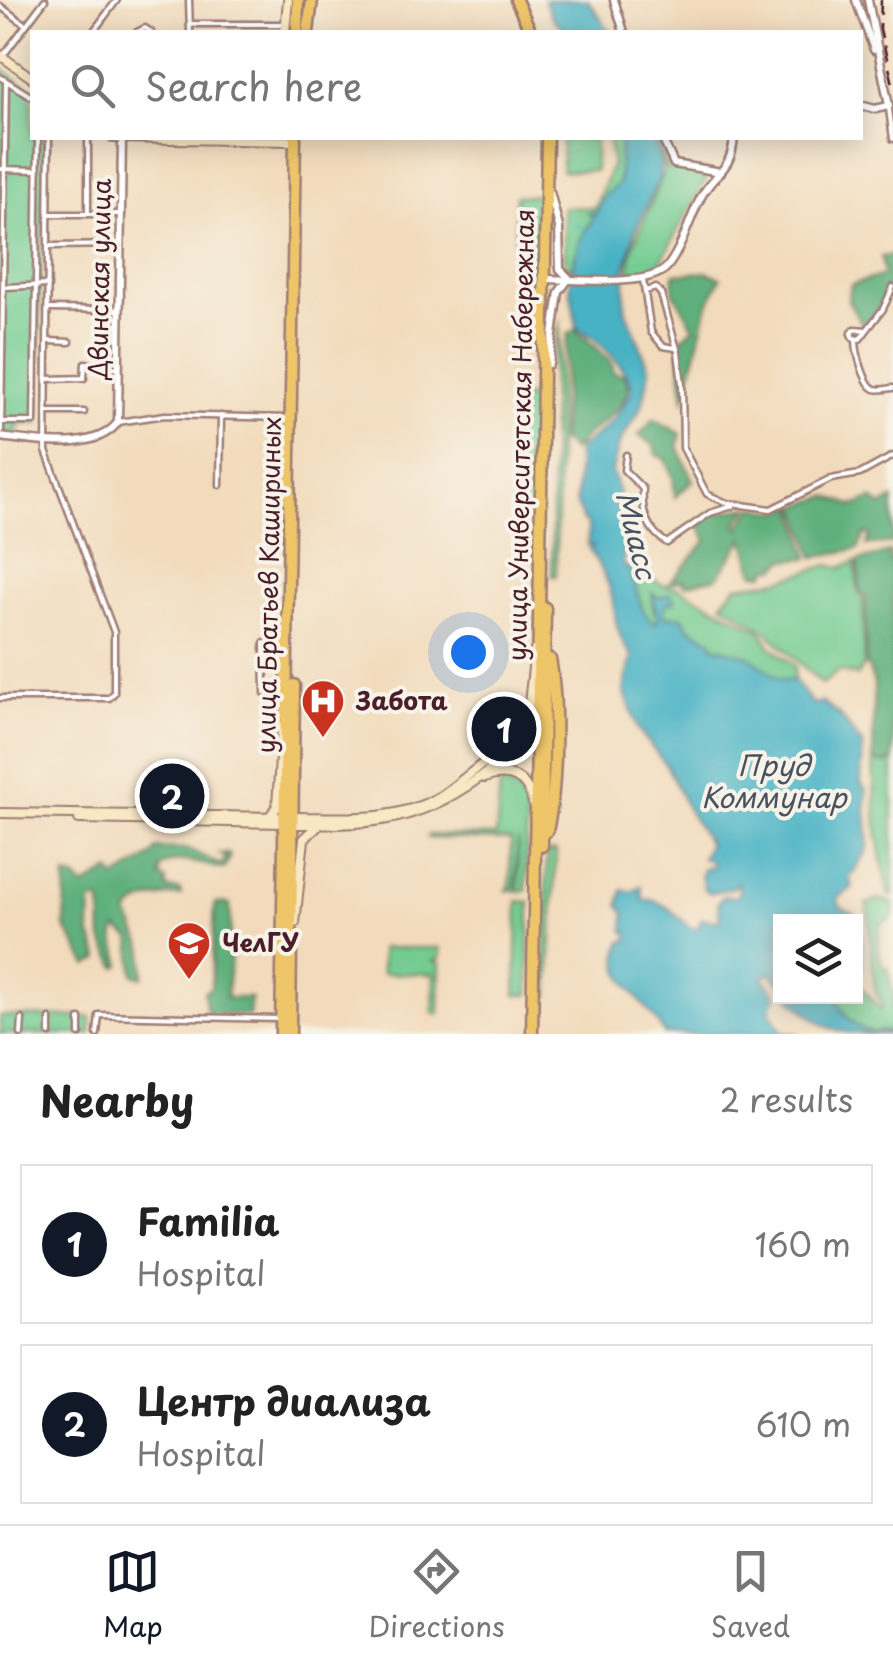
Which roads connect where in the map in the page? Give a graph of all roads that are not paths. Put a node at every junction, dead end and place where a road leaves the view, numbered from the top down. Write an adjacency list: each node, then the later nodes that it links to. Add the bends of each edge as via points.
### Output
1 (45, 0): 15 (street)
2 (117, 0): 17 (street)
3 (189, 0): 14 (street)
4 (288, 0): 16 (main road)
5 (301, 0): 19 (main road)
6 (312, 0): 20 (main road)
7 (518, 0): 21 (main road)
8 (606, 0): 13 (street)
9 (614, 0): 13 (street)
10 (856, 0): 24 (street)
11 (868, 0): 24 (street)
12 (0, 6): 15 (street)
13 (618, 17): 22 (street)
14 (190, 24): 16 (street); 18 (street)
15 (26, 25): 23 (street)
16 (285, 28)
17 (94, 30)
18 (190, 30)
19 (303, 30)
20 (304, 30)
21 (533, 30)
22 (623, 30)
23 (1, 57): 26 (main road)
24 (881, 64): 30 (street)
25 (0, 77): 27 (street)
26 (30, 79)
27 (6, 81): 28 (street); 42 (street)
28 (30, 96)
29 (863, 105): 30 (street)
30 (888, 106): 31 (street)
31 (893, 139)
32 (38, 140): 43 (street)
33 (49, 140): 46 (street)
34 (88, 140): 47 (street)
35 (118, 140): 48 (street, Двинская улица)
36 (299, 140): 73 (main road, улица Братьев Кашириных)
37 (299, 140): 94 (main road, улица Братьев Кашириных)
38 (549, 140): 45 (main road, улица Университетская Набережная)
39 (549, 140): 51 (main road, улица Университетская Набережная)
40 (663, 140): 44 (street, via 674,164)
41 (734, 140): 44 (street, via 731,161)
42 (2, 170): 43 (street); 56 (street)
43 (38, 170): 54 (street)
44 (721, 172): 53 (street, via 705,190 670,262)
45 (550, 192): 51 (main road, улица Университетская Набережная); 52 (street, via 560,269)
46 (49, 214): 47 (street); 50 (street)
47 (88, 214): 48 (street)
48 (122, 214): 49 (street, Двинская улица)
49 (121, 245): 50 (street); 60 (street, Двинская улица)
50 (48, 246): 55 (street)
51 (547, 279): 52 (street); 66 (main road, улица Университетская Набережная); 82 (main road, улица Университетская Набережная)
52 (570, 279): 53 (street); 66 (street, via 559,292)
53 (642, 279): 58 (street)
54 (35, 285): 55 (street); 56 (street); 74 (street, via 34,422)
55 (48, 285): 59 (street)
56 (1, 287): 74 (street)
57 (893, 288): 61 (street)
58 (644, 290): 65 (street, via 652,332 663,346); 65 (street, via 658,289)
59 (48, 309): 60 (street); 63 (street)
60 (120, 310): 67 (street, Двинская улица)
61 (866, 330): 62 (street); 62 (street, via 853,330)
62 (856, 340): 69 (street, via 870,385)
63 (48, 342): 64 (street); 68 (street)
64 (70, 342)
65 (676, 348): 81 (street, via 683,448 707,494)
66 (549, 364): 82 (main road, улица Университетская Набережная)
67 (119, 368): 68 (street, via 86,363 84,378); 75 (street, Двинская улица)
68 (47, 379): 70 (street)
69 (893, 388)
70 (47, 412): 71 (street); 77 (street)
71 (84, 412)
72 (221, 416): 73 (street); 75 (street); 80 (street)
73 (291, 418): 84 (main road, улица Братьев Кашириных)
74 (1, 422): 76 (street)
75 (118, 422): 77 (street, via 75,443)
76 (1, 434): 77 (street)
77 (46, 443): 85 (street, via 114,632 114,693)
78 (626, 454): 81 (street, via 624,470 643,490 646,521 666,543 710,513)
79 (893, 456): 81 (street, via 771,510)
80 (220, 485)
81 (737, 504)
82 (541, 636): 86 (main road, улица Университетская Набережная); 88 (main road); 97 (main road, via 554,684 552,800)
83 (264, 642): 84 (street, via 265,693)
84 (287, 697): 92 (main road, via 278,807); 94 (main road, улица Братьев Кашириных)
85 (0, 698)
86 (540, 716): 87 (main road, улица Университетская Набережная); 89 (main road, улица Университетская Набережная)
87 (535, 735): 88 (main road); 89 (main road); 90 (main road); 95 (main road, улица Университетская Набережная)
88 (519, 738): 93 (main road, via 438,798)
89 (544, 754): 97 (main road, улица Университетская Набережная)
90 (476, 781): 93 (main road, via 420,812); 95 (main road, via 502,774 521,779 530,788)
91 (0, 816): 92 (main road); 94 (main road)
92 (269, 817): 94 (main road)
93 (378, 819): 94 (main road); 96 (main road)
94 (289, 820): 96 (main road); 98 (main road, улица Братьев Кашириных); 102 (main road, улица Братьев Кашириных)
95 (535, 822): 109 (main road, улица Университетская Набережная)
96 (321, 824): 98 (main road, via 304,839)
97 (542, 851): 109 (main road, улица Университетская Набережная)
98 (292, 942): 108 (main road, улица Братьев Кашириных)
99 (22, 1019): 103 (street)
100 (50, 1019): 104 (street)
101 (80, 1019): 105 (street)
102 (281, 1019): 106 (street, via 100,1015); 107 (main road, улица Братьев Кашириных)
103 (21, 1034)
104 (50, 1034)
105 (80, 1034)
106 (97, 1034)
107 (281, 1034)
108 (290, 1034)
109 (535, 1034)

